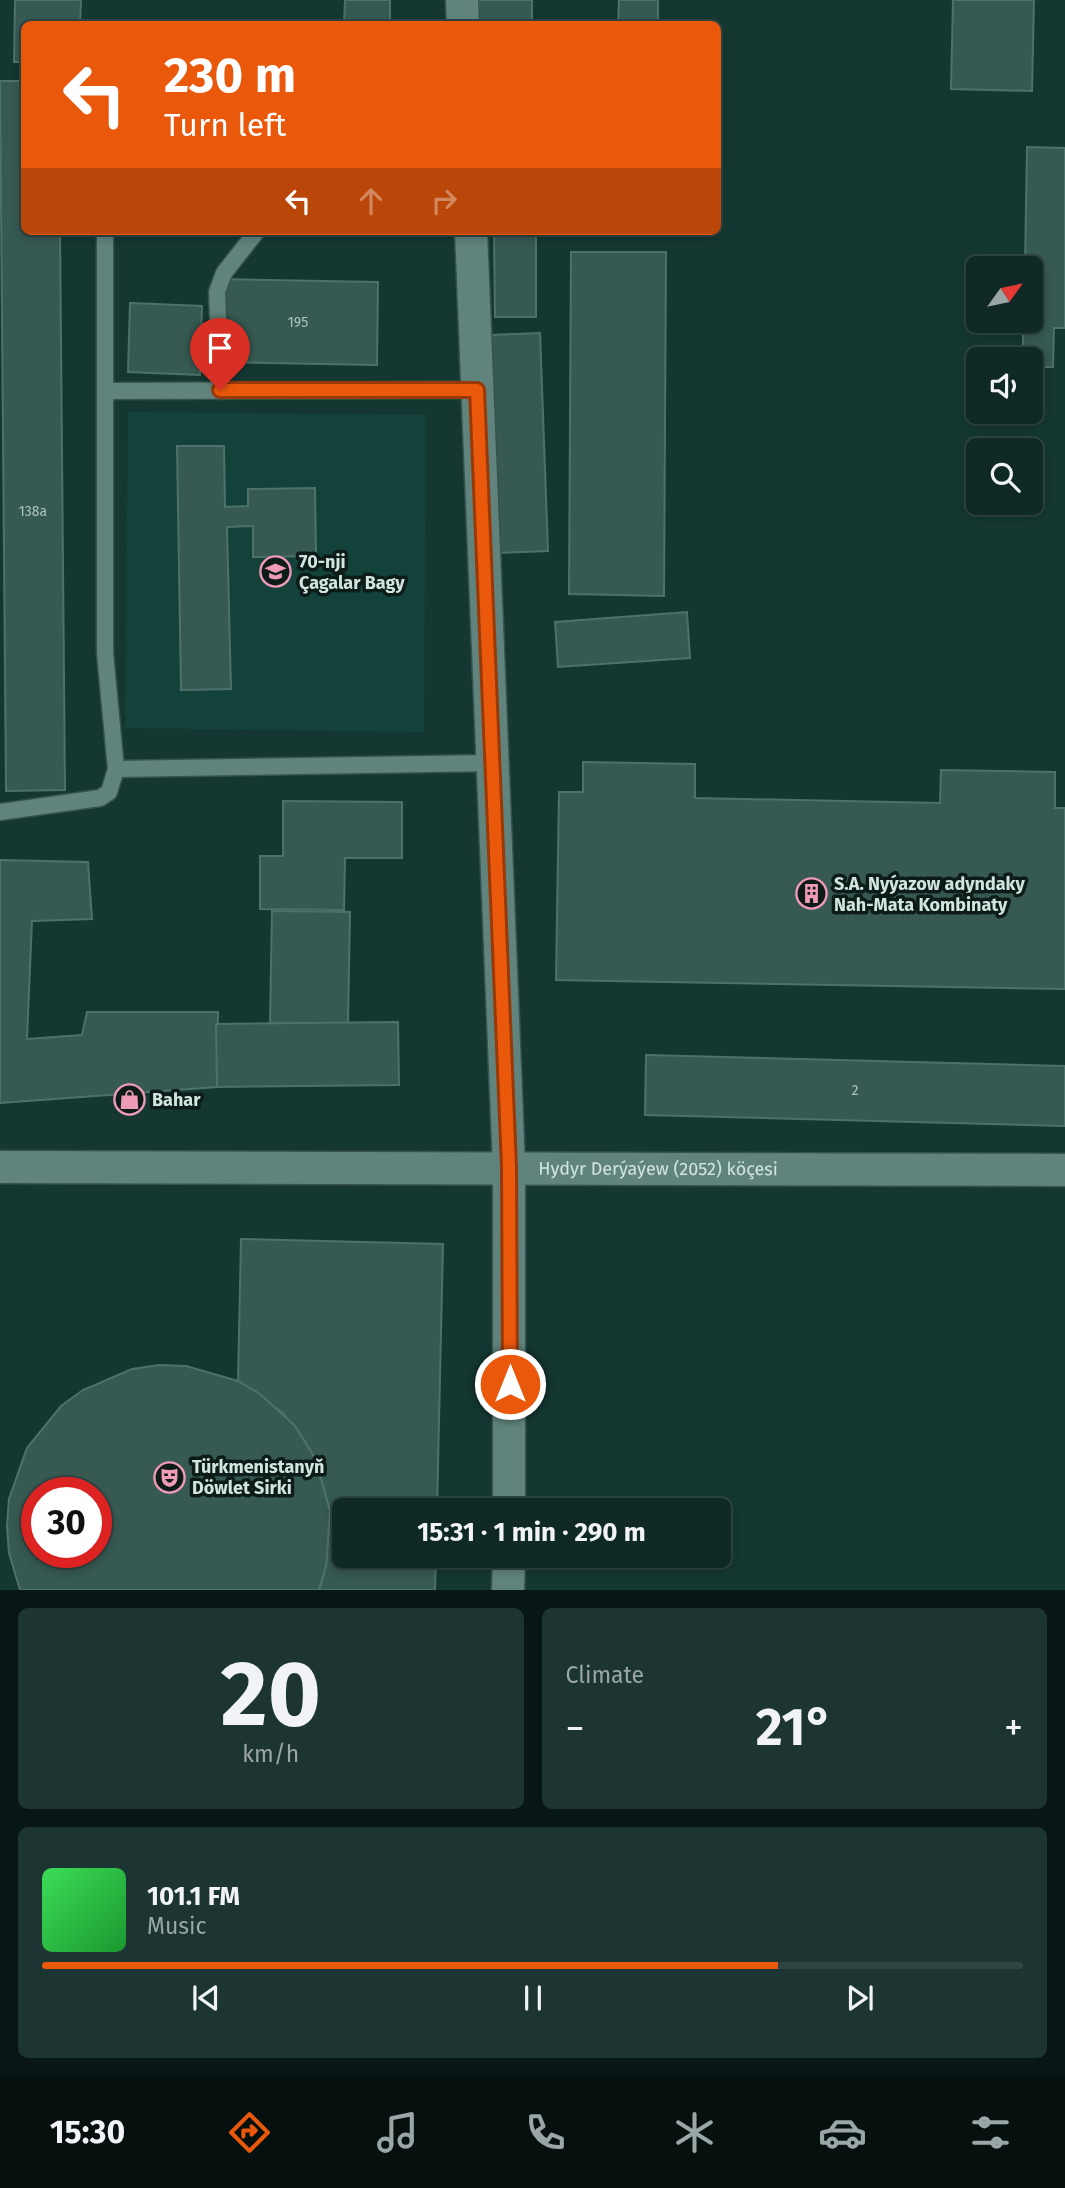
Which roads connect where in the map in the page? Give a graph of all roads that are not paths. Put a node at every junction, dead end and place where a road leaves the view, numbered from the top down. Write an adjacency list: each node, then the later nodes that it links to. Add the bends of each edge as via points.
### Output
1 (462, 0): 2 (street)
2 (463, 21)
3 (105, 235): 7 (lane)
4 (254, 235): 8 (lane, via 224,273 217,292)
5 (471, 235): 6 (street)
6 (477, 390): 8 (lane); 9 (street)
7 (105, 391): 8 (lane); 10 (lane, via 105,653)
8 (221, 391)
9 (492, 763): 10 (lane); 13 (street)
10 (116, 769): 11 (lane, via 109,792 100,798)
11 (0, 812)
12 (0, 1167): 13 (street, Hydyr Derýaýew (2052) köçesi)
13 (509, 1167): 14 (street, Hydyr Derýaýew (2052) köçesi); 15 (street)
14 (1065, 1170)
15 (509, 1498)
16 (509, 1568): 17 (street)
17 (509, 1590)

